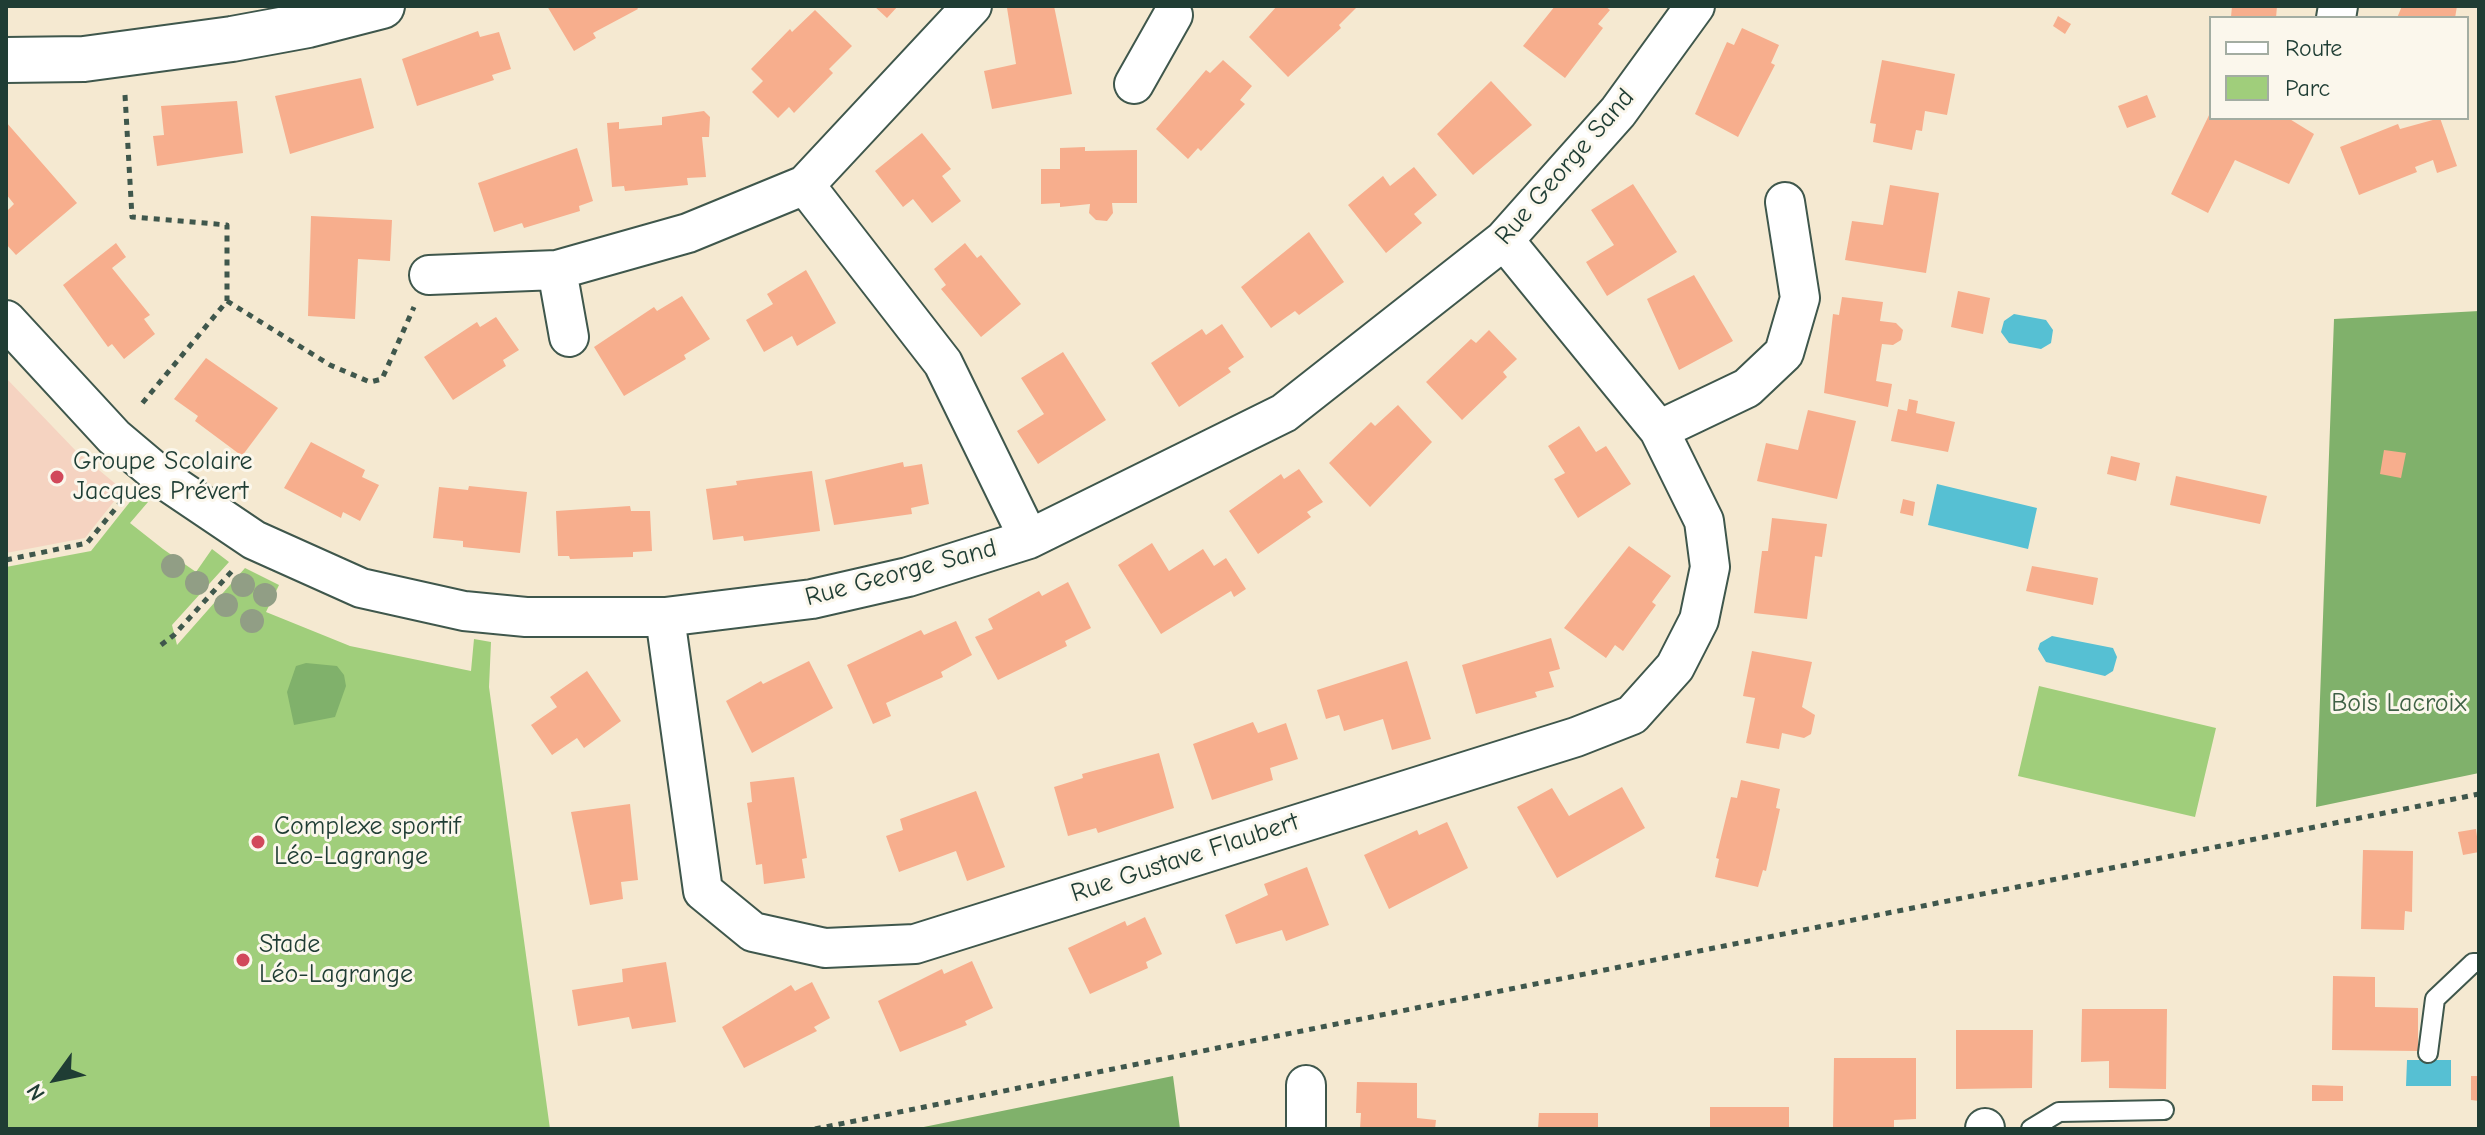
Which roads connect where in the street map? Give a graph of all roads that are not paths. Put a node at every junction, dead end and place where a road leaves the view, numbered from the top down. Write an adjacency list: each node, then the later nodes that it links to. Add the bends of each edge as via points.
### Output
1 (382, 6): 5 (street, via 308,25 122,54)
2 (972, 6): 7 (street)
3 (1695, 6): 9 (street, Rue George Sand, via 1618,112)
4 (1173, 9): 6 (street)
5 (6, 60)
6 (1134, 84)
7 (805, 185): 10 (street, via 688,233); 15 (street, via 943,363)
8 (1785, 202): 14 (street, via 1800,298 1784,353 1747,388)
9 (1504, 240): 14 (street, Rue Gustave Flaubert); 15 (street, Rue George Sand, via 1284,413)
10 (557, 270): 11 (street); 13 (street)
11 (429, 275)
12 (6, 320): 16 (street, Rue George Sand, via 114,437 150,468 254,540 324,574 398,599 526,617)
13 (569, 337)
14 (1659, 430): 16 (street, Rue Gustave Flaubert, via 1704,521 1710,567 1699,620 1675,667 1632,715 915,944 825,948 753,932 703,891)
15 (1029, 539): 16 (street, Rue George Sand, via 908,577 812,599)
16 (665, 617)
17 (2479, 963): 18 (lane, via 2435,999)
18 (2428, 1053)
19 (1306, 1085): 21 (street)
20 (2164, 1110): 22 (lane, via 2059,1112)
21 (1306, 1129)
22 (2031, 1129)

